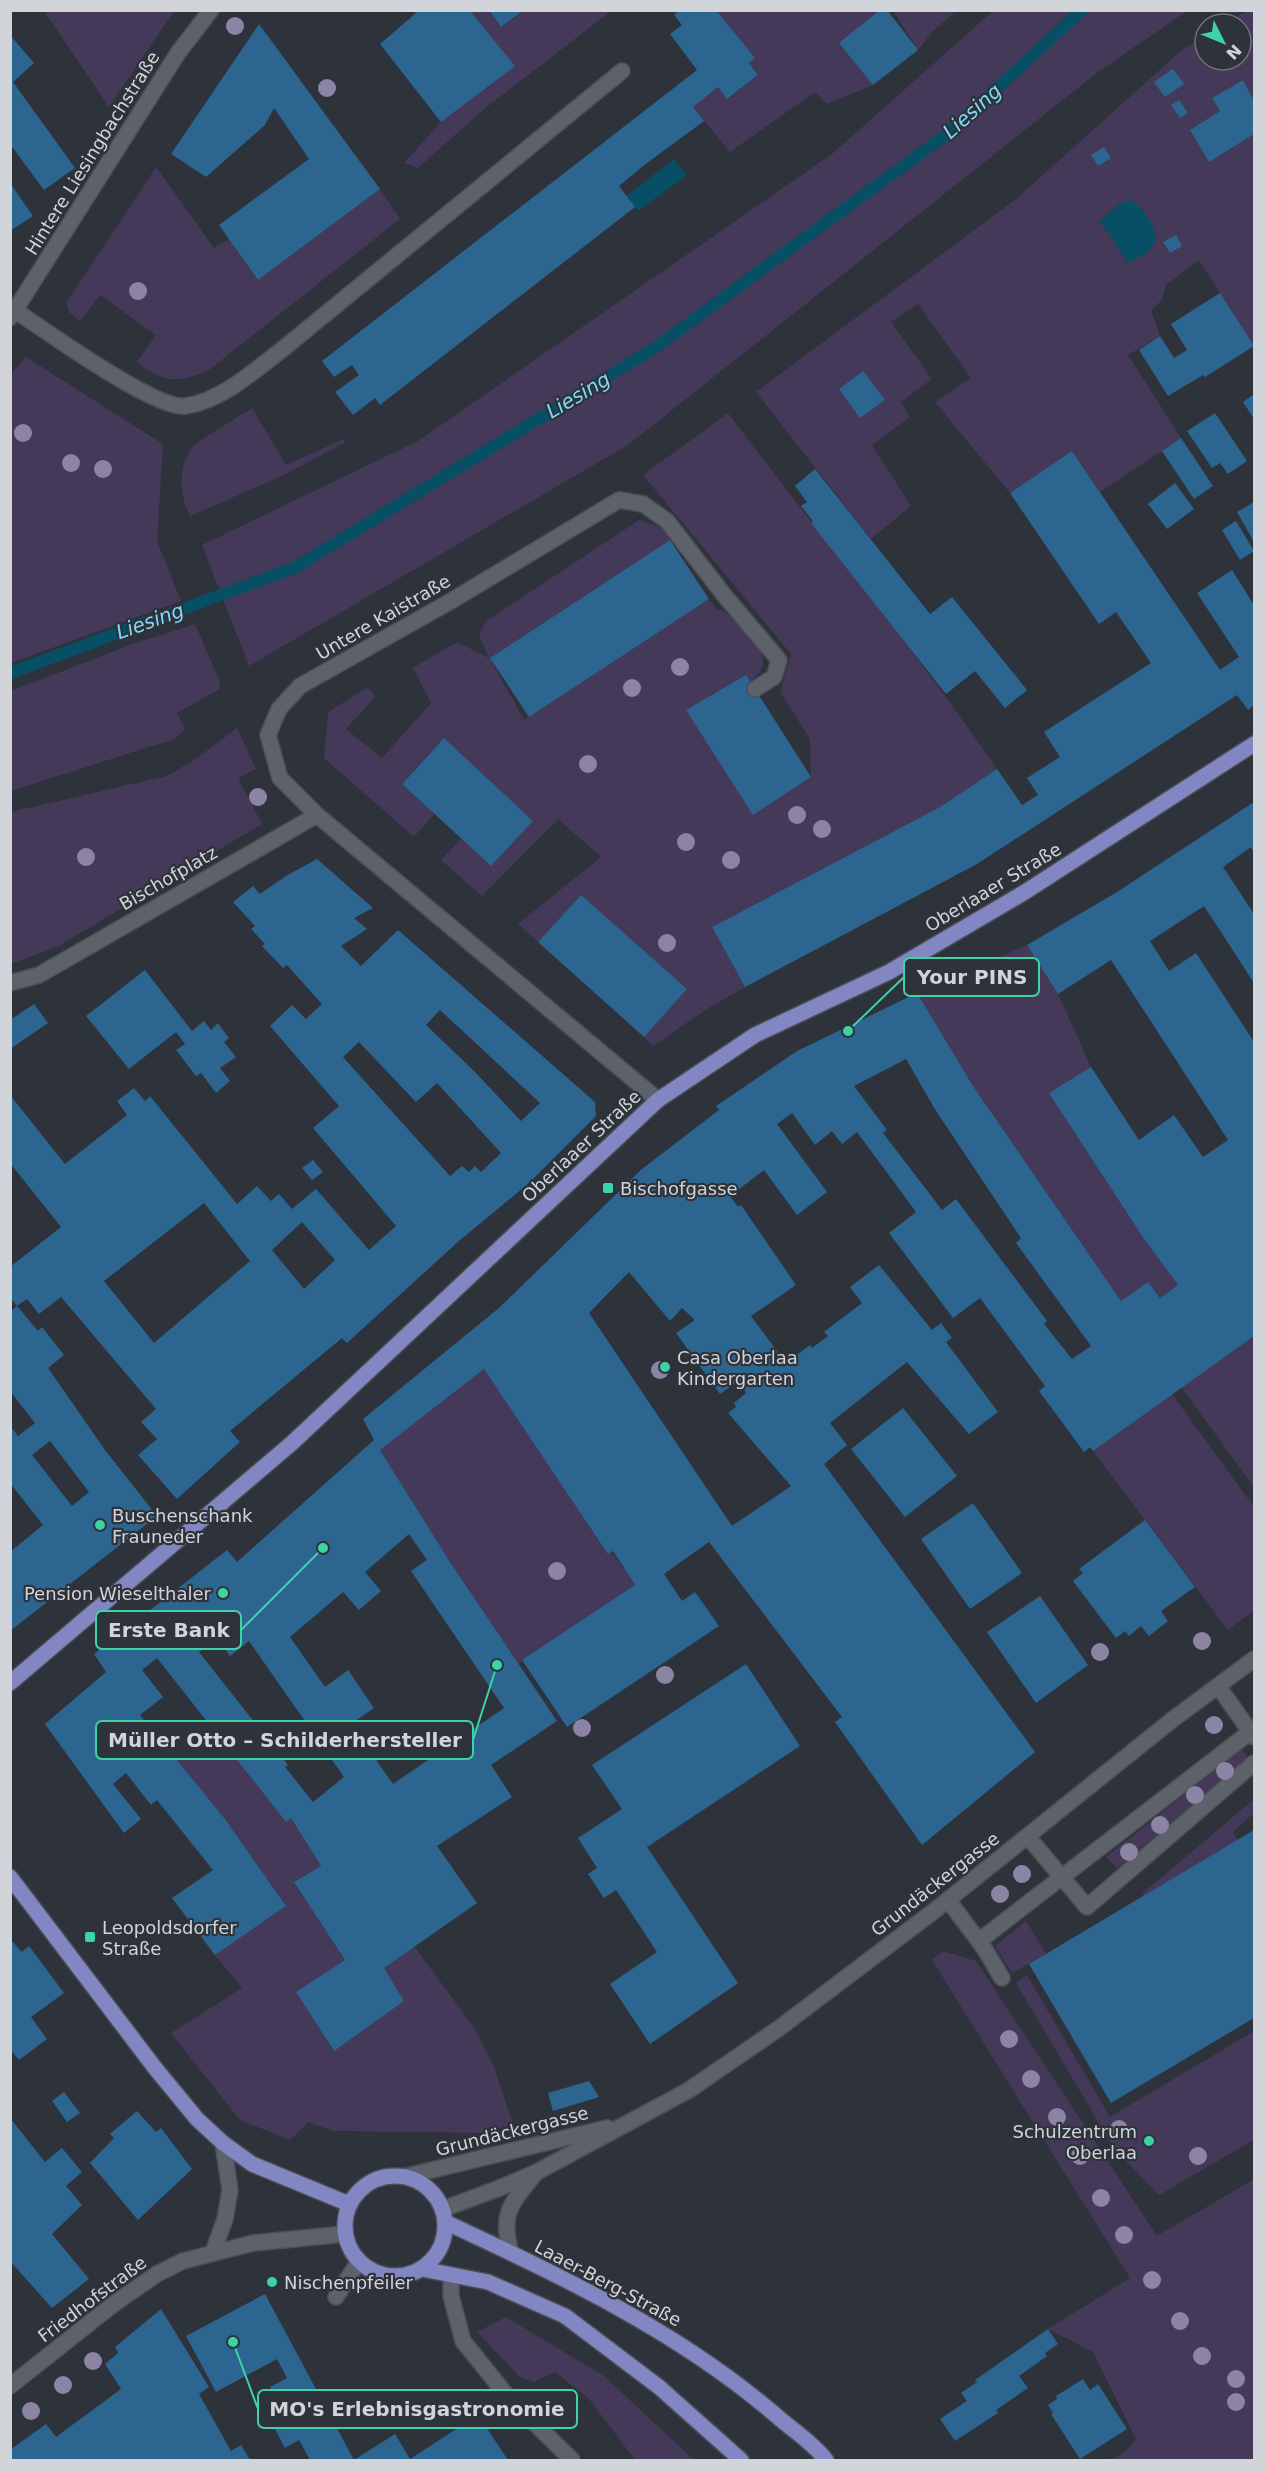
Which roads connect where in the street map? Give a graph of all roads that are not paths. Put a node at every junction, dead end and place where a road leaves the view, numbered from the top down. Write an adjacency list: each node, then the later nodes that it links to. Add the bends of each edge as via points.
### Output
1 (211, 10): 3 (street, Hintere Liesingbachstraße, via 178,54)
2 (622, 71): 3 (street, via 284,348 237,384 209,399 185,407 162,403)
3 (13, 315)
4 (755, 689): 6 (street, Untere Kaistraße, via 774,677 779,660 667,521 643,504 619,500 300,686 279,709 268,735 280,778)
5 (1254, 744): 8 (main road, Oberlaaer Straße, via 1025,892 889,972 755,1035)
6 (318, 815): 7 (street, Bischofplatz, via 39,975); 8 (street)
7 (10, 983)
8 (658, 1100): 10 (main road, Oberlaaer Straße, via 292,1443)
9 (1254, 1659): 11 (street, Grundäckergasse)
10 (10, 1683)
11 (1218, 1686): 12 (street); 14 (street, Grundäckergasse)
12 (1253, 1733): 15 (street)
13 (1254, 1763): 15 (street, via 1087,1907)
14 (1028, 1837): 15 (street); 17 (street, Grundäckergasse)
15 (1061, 1876): 18 (street)
16 (10, 1877): 21 (main road, via 155,2068 197,2119)
17 (948, 1900): 18 (street); 20 (street, Grundäckergasse, via 778,2029 689,2090)
18 (979, 1941): 19 (street)
19 (1002, 1978)
20 (627, 2122): 22 (street, Grundäckergasse); 23 (street, Grundäckergasse)
21 (223, 2143): 24 (main road, via 252,2163); 27 (street, via 230,2190)
22 (537, 2172): 25 (street, Grundäckergasse); 28 (street, Grundäckergasse, via 513,2200 505,2220)
23 (407, 2176): 24 (main road, via 384,2176 363,2186); 25 (main road, via 435,2195)
24 (350, 2204): 26 (main road)
25 (444, 2216): 28 (main road, Laaer-Berg-Straße); 30 (main road, via 443,2240)
26 (345, 2234): 27 (street, Friedhofstraße, via 253,2243); 29 (main road)
27 (213, 2252): 33 (street, Friedhofstraße, via 157,2274)
28 (511, 2253): 36 (main road, Laaer-Berg-Straße, via 648,2323 763,2404)
29 (359, 2262): 30 (main road, via 386,2275 401,2276); 32 (street)
30 (422, 2269): 31 (main road)
31 (451, 2275): 34 (street, via 451,2296 463,2341 508,2397); 35 (main road, via 488,2282 565,2316 659,2387)
32 (336, 2297)
33 (10, 2386)
34 (572, 2460)
35 (741, 2460)
36 (826, 2460)

